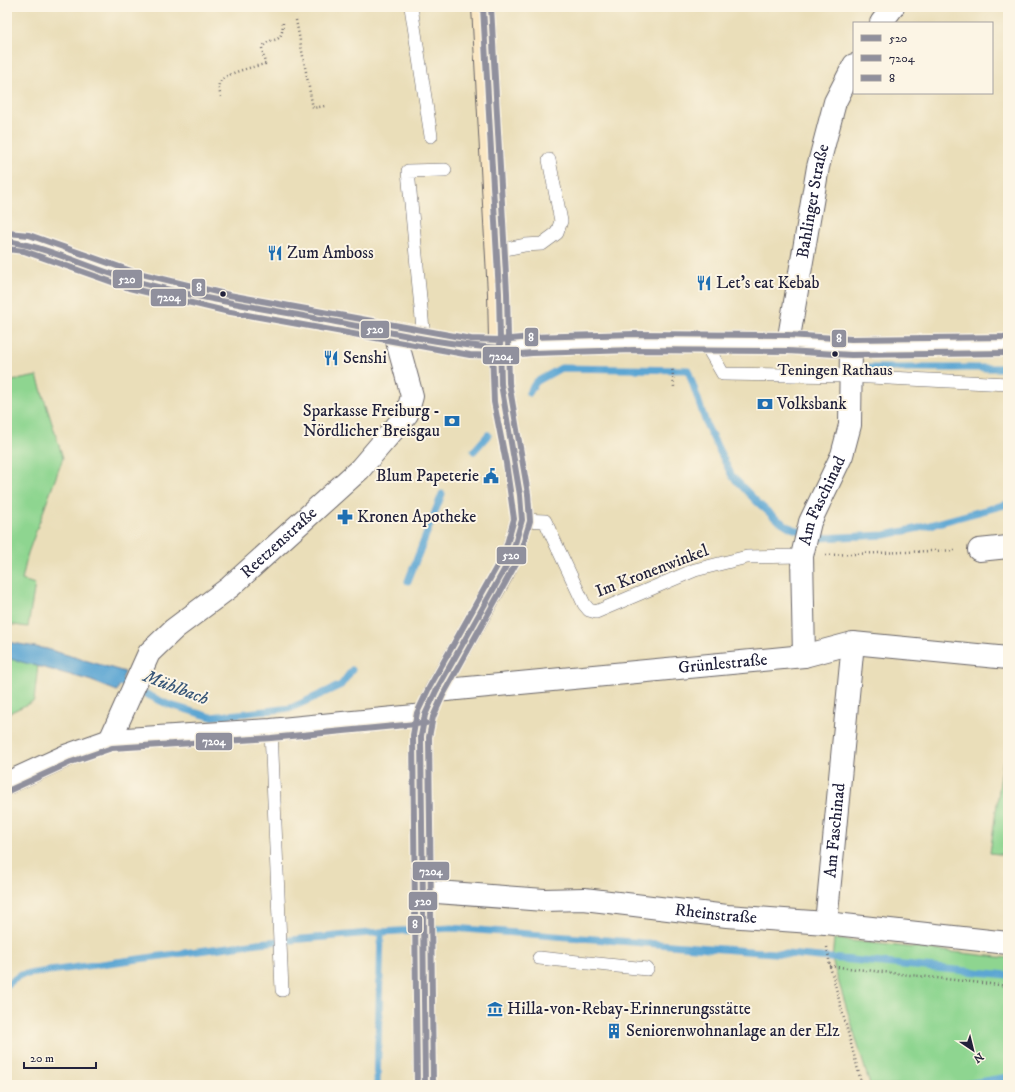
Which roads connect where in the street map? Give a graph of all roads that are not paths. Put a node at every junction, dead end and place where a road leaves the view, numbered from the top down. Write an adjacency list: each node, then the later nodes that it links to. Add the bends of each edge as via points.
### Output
1 (411, 7): 6 (lane)
2 (483, 7): 10 (main road)
3 (893, 7): 4 (street)
4 (882, 22)
5 (853, 67): 14 (street, Bahlinger Straße, via 835,102 818,167)
6 (431, 136)
7 (549, 160): 10 (lane, via 561,221 557,233 542,244)
8 (445, 170): 12 (lane, via 408,171)
9 (7, 241): 11 (street, via 26,243 132,280 256,309)
10 (496, 251): 17 (main road)
11 (395, 334): 12 (street); 30 (street, Reetzenstraße, via 412,396 407,414 360,469 230,586 174,629 149,653)
12 (424, 340): 17 (street, via 470,347)
13 (705, 343): 14 (street); 17 (street, via 634,342); 18 (lane, via 723,374)
14 (788, 343): 16 (street)
15 (1008, 345): 16 (street)
16 (852, 347): 18 (street, Am Faschinad)
17 (500, 348): 20 (main road, via 502,401 519,489)
18 (850, 376): 19 (lane); 22 (street, Am Faschinad, via 850,425 842,455 810,522)
19 (1008, 384)
20 (522, 520): 22 (lane, Im Kronenwinkel, via 545,521 584,604 589,610 596,612 695,570 747,557); 27 (main road, via 512,554 503,572)
21 (1008, 547): 23 (street)
22 (803, 550): 25 (street, Am Faschinad)
23 (979, 550)
24 (853, 643): 25 (street, Grünlestraße); 26 (street, Grünlestraße); 33 (street, Am Faschinad)
25 (804, 656): 27 (street, Grünlestraße)
26 (1008, 658)
27 (436, 691): 28 (main road)
28 (425, 715): 29 (street); 32 (main road, via 421,736 420,768)
29 (271, 730): 30 (street); 37 (lane)
30 (110, 740): 31 (street)
31 (7, 783)
32 (423, 891): 33 (street, Rheinstraße, via 544,900 584,898 727,916); 38 (main road)
33 (826, 932): 34 (street, Rheinstraße)
34 (1008, 943)
35 (539, 958): 36 (lane)
36 (647, 969)
37 (282, 990)
38 (425, 1085)

